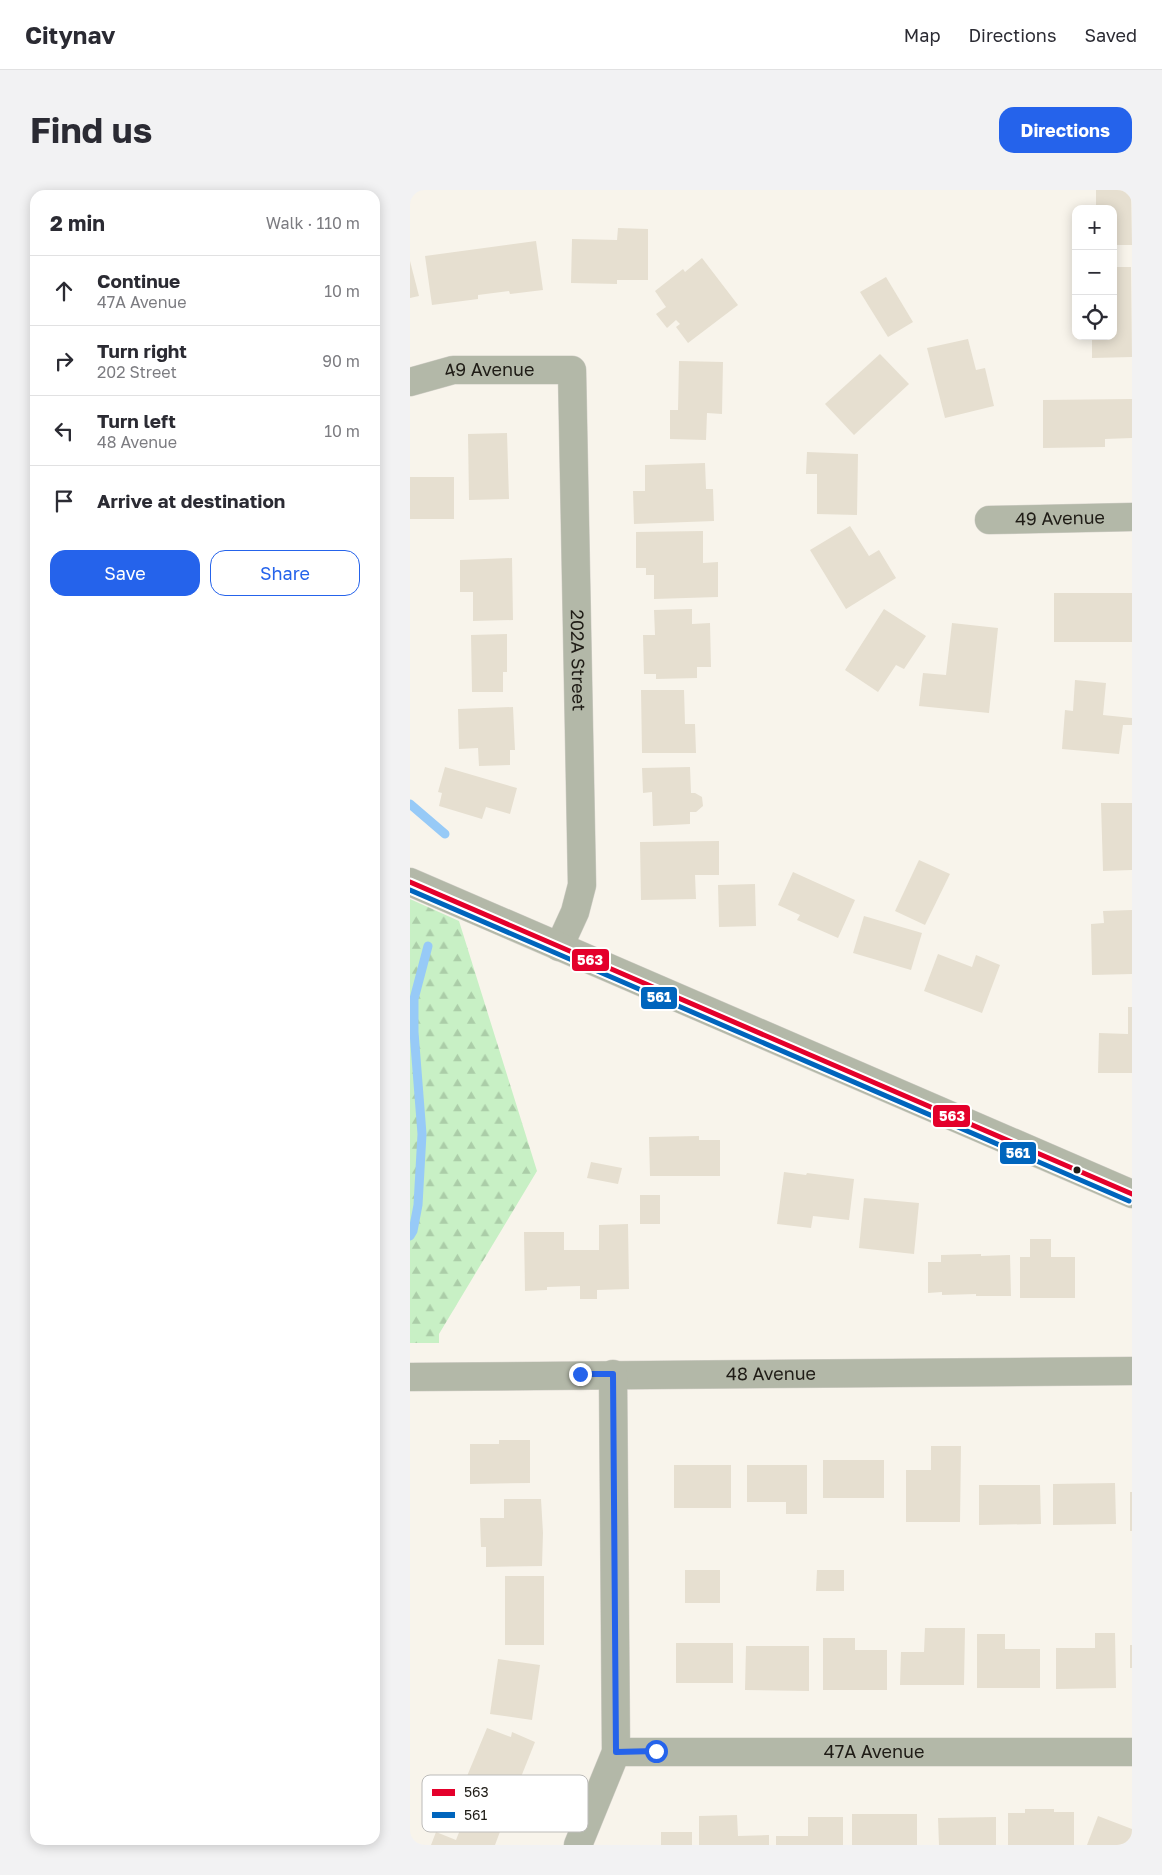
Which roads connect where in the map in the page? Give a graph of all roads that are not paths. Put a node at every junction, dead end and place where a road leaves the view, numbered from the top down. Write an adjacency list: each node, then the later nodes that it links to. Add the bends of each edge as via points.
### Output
1 (572, 370): 2 (street, 49 Avenue, via 453,370); 6 (street, 202A Street, via 582,885 575,912)
2 (410, 382)
3 (1132, 517): 4 (street, 49 Avenue)
4 (989, 520)
5 (410, 882): 6 (street)
6 (560, 946): 7 (street)
7 (1132, 1194)
8 (1132, 1371): 9 (street, 48 Avenue)
9 (613, 1374): 10 (street, 48 Avenue); 11 (street)
10 (410, 1377)
11 (616, 1752): 12 (street, 47A Avenue); 13 (street)
12 (1132, 1752)
13 (588, 1821)
14 (583, 1832): 15 (street)
15 (578, 1845)

